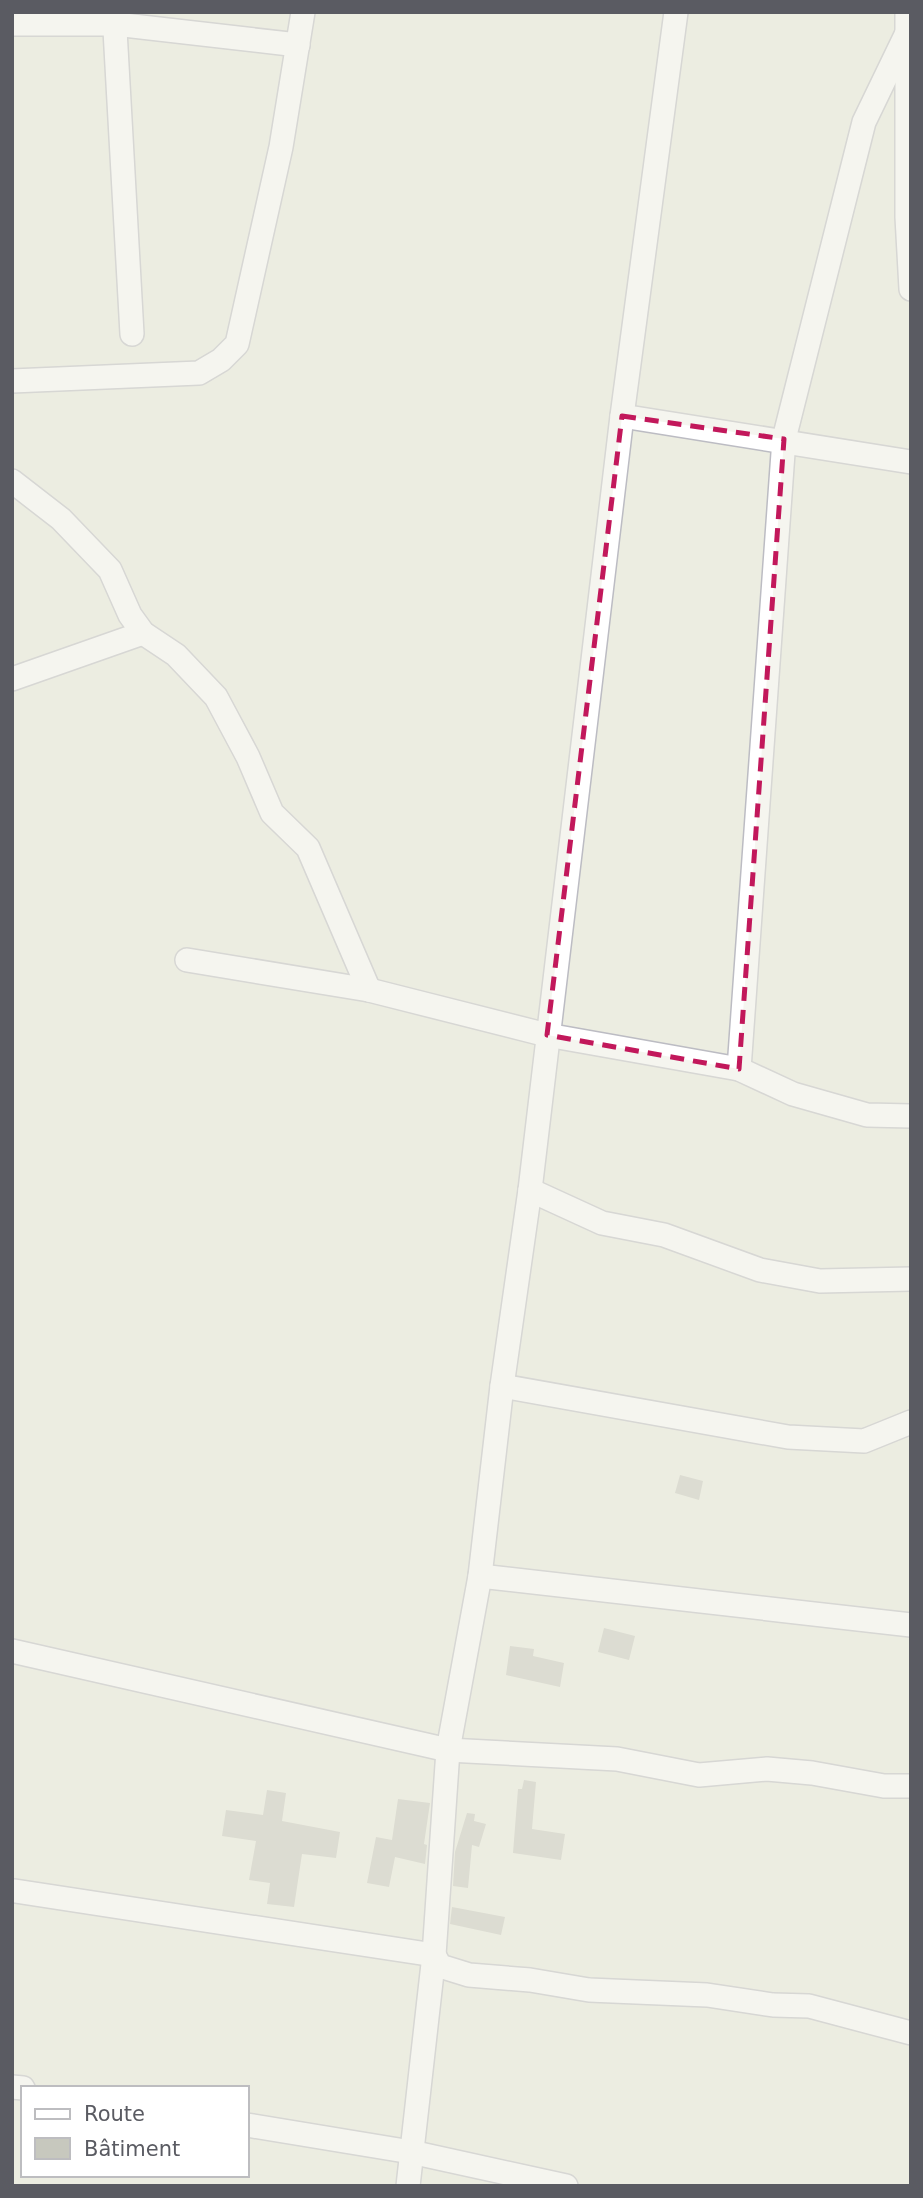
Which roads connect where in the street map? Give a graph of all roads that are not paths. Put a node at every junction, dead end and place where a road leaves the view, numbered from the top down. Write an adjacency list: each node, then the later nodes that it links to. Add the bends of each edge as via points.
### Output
1 (303, 12): 6 (street)
2 (676, 12): 11 (street)
3 (114, 18): 5 (street); 6 (street); 9 (street)
4 (906, 23): 7 (street); 12 (street, via 864,122)
5 (12, 24)
6 (298, 45): 10 (street, via 281,146 237,344 198,373)
7 (909, 217): 8 (street)
8 (911, 289)
9 (132, 334)
10 (12, 382)
11 (622, 416): 12 (street); 19 (street)
12 (784, 439): 13 (street); 20 (street)
13 (911, 462)
14 (12, 481): 15 (street, via 61,519 110,570)
15 (143, 633): 16 (street); 18 (street, via 176,655 216,697 272,813 308,848)
16 (12, 679)
17 (187, 960): 18 (street)
18 (369, 990): 19 (street)
19 (547, 1035): 20 (street); 22 (street)
20 (739, 1069): 21 (street, via 793,1094 867,1115)
21 (911, 1116)
22 (530, 1190): 23 (street, via 602,1223 664,1235 760,1270 820,1281); 24 (street)
23 (911, 1279)
24 (502, 1386): 25 (street, via 788,1437 864,1441); 26 (street)
25 (911, 1422)
26 (480, 1576): 27 (street); 29 (street)
27 (911, 1625)
28 (12, 1651): 29 (street)
29 (448, 1750): 30 (street, via 617,1759 699,1775 766,1769); 32 (street)
30 (911, 1786)
31 (15, 1891): 32 (street)
32 (434, 1955): 33 (street, via 440,1966 469,1975 589,1990 707,1995 809,2006); 35 (street)
33 (911, 2033)
34 (248, 2125): 35 (street)
35 (411, 2152): 36 (street); 37 (street)
36 (408, 2186)
37 (566, 2186)

